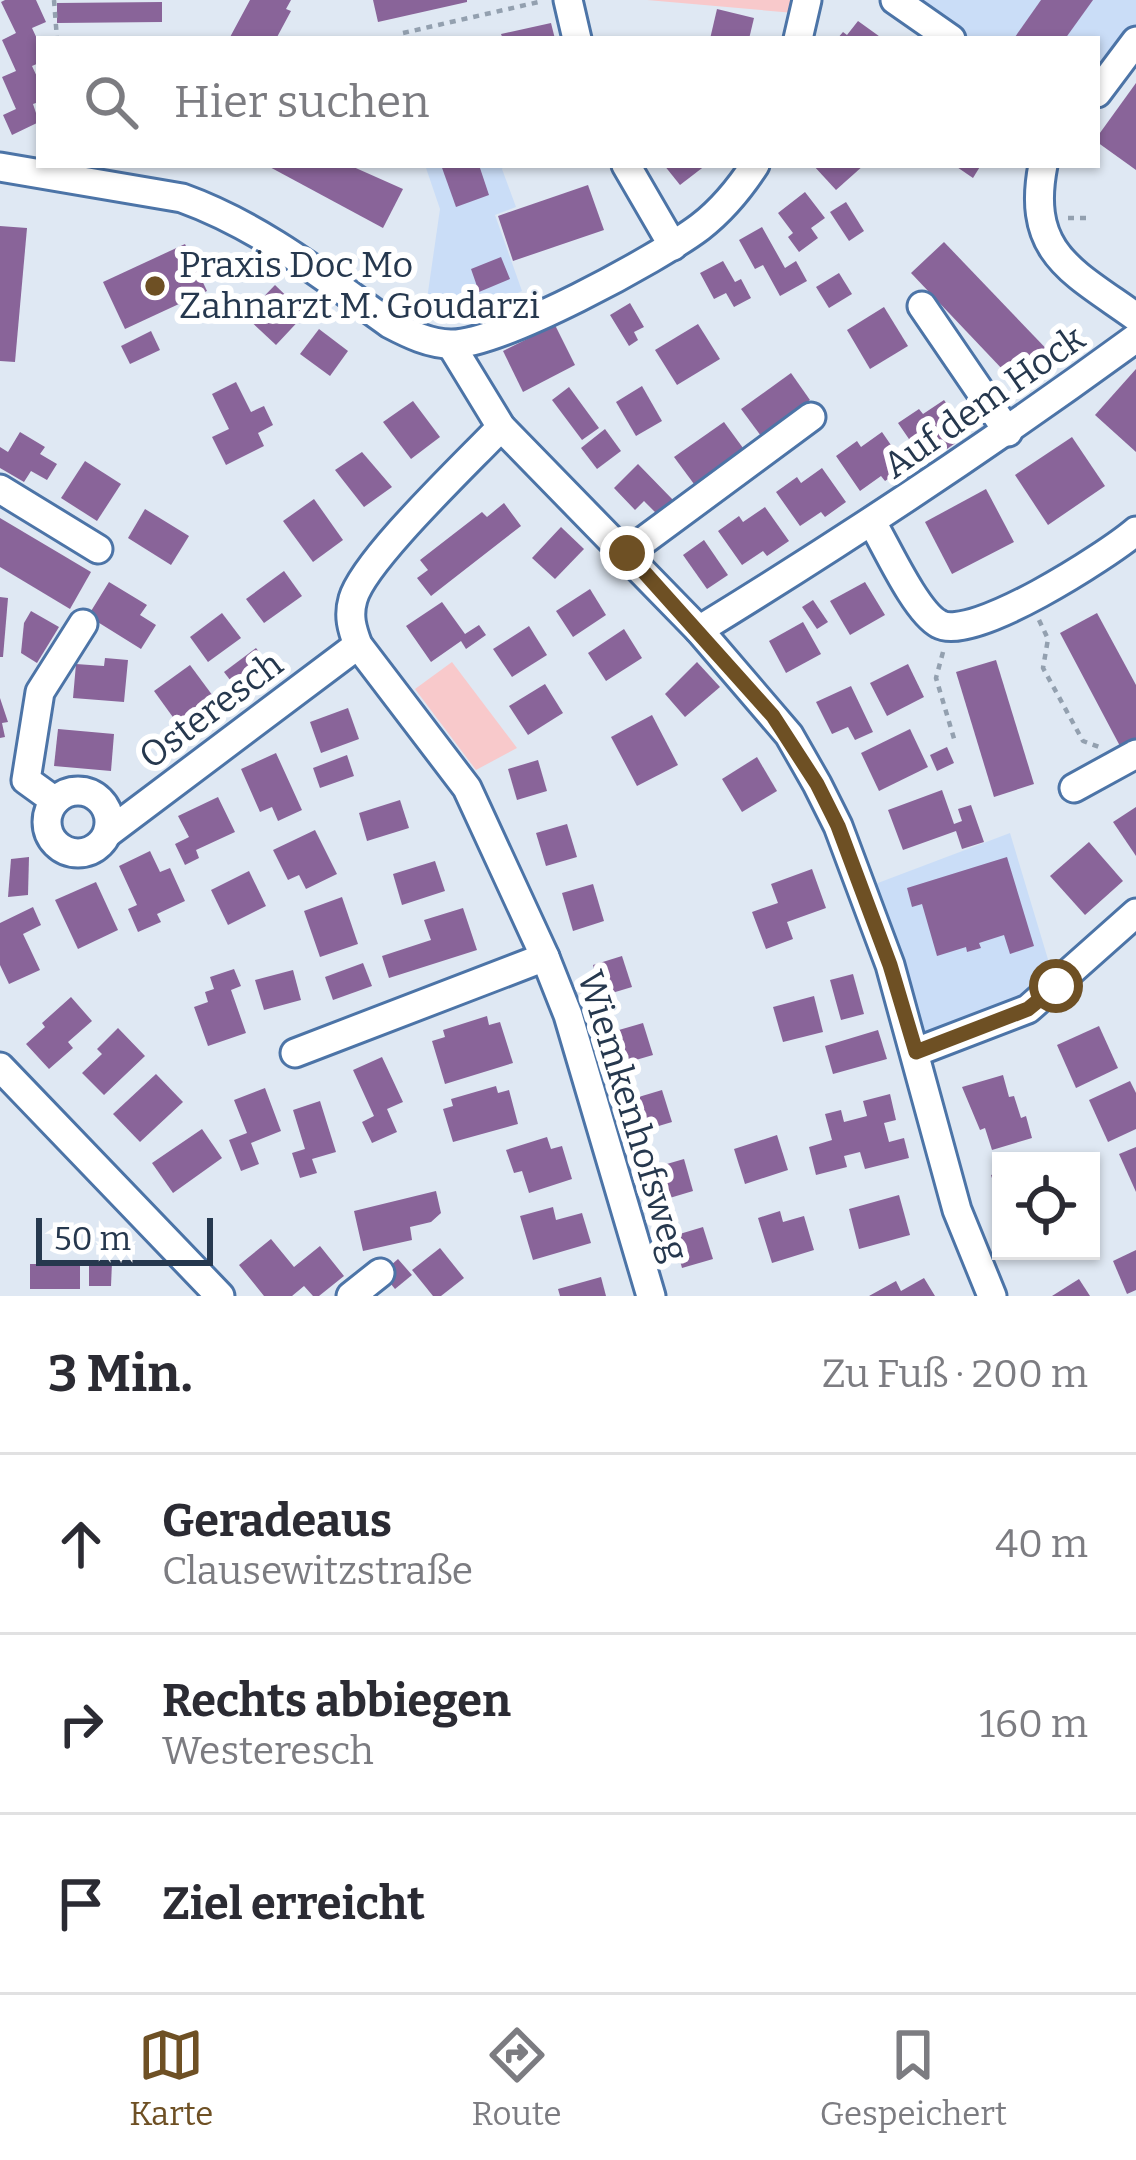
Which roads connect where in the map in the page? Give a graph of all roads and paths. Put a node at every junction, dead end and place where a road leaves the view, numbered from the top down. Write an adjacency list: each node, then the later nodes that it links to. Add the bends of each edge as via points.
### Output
1 (54, 0): 7 (path)
2 (549, 0): 6 (path)
3 (568, 0): 8 (street)
4 (807, 0): 9 (street)
5 (895, 0): 10 (street)
6 (404, 32)
7 (57, 36)
8 (576, 36)
9 (799, 36)
10 (947, 36)
11 (1136, 41): 12 (street)
12 (1100, 89)
13 (0, 167): 17 (street)
14 (628, 168): 18 (street)
15 (753, 168): 18 (street, via 730,199)
16 (1043, 168): 20 (street, via 1037,207 1053,250)
17 (61, 170): 22 (street, via 220,213 391,324)
18 (673, 246): 22 (street, via 492,335)
19 (922, 306): 25 (street)
20 (1136, 317)
21 (1136, 338): 25 (street, Auf dem Hock)
22 (451, 345): 24 (street)
23 (811, 417): 30 (street)
24 (501, 427): 30 (street); 35 (street, via 357,587 350,626)
25 (1008, 432): 27 (street, Auf dem Hock)
26 (0, 489): 29 (street)
27 (873, 524): 33 (street, Auf dem Hock, via 926,614); 34 (street, Auf dem Hock)
28 (1136, 531): 31 (street)
29 (98, 549)
30 (627, 553): 34 (street)
31 (1028, 599): 33 (street); 38 (path, via 1048,639 1043,668 1083,741 1099,747)
32 (83, 624): 40 (street, Osteresch, via 40,692 26,780)
33 (949, 628): 36 (path, via 936,678)
34 (699, 630): 44 (street, via 789,735 828,805)
35 (358, 645): 41 (street, Osteresch); 43 (street, Wiemkenhofsweg, via 467,788)
36 (955, 742)
37 (1136, 754): 38 (street)
38 (1110, 768): 39 (street)
39 (1074, 788)
40 (55, 801): 41 (street, via 74,791 94,795 108,812); 41 (street, Osteresch, via 47,820 58,846 87,852)
41 (108, 833)
42 (1136, 913): 44 (street, via 1028,1009)
43 (545, 957): 45 (street, Wiemkenhofsweg); 50 (street, Wiemkenhofsweg)
44 (916, 1052): 51 (street, via 957,1210)
45 (295, 1053)
46 (0, 1067): 48 (street)
47 (380, 1273): 49 (street)
48 (220, 1296)
49 (351, 1296)
50 (651, 1296)
51 (992, 1296)

